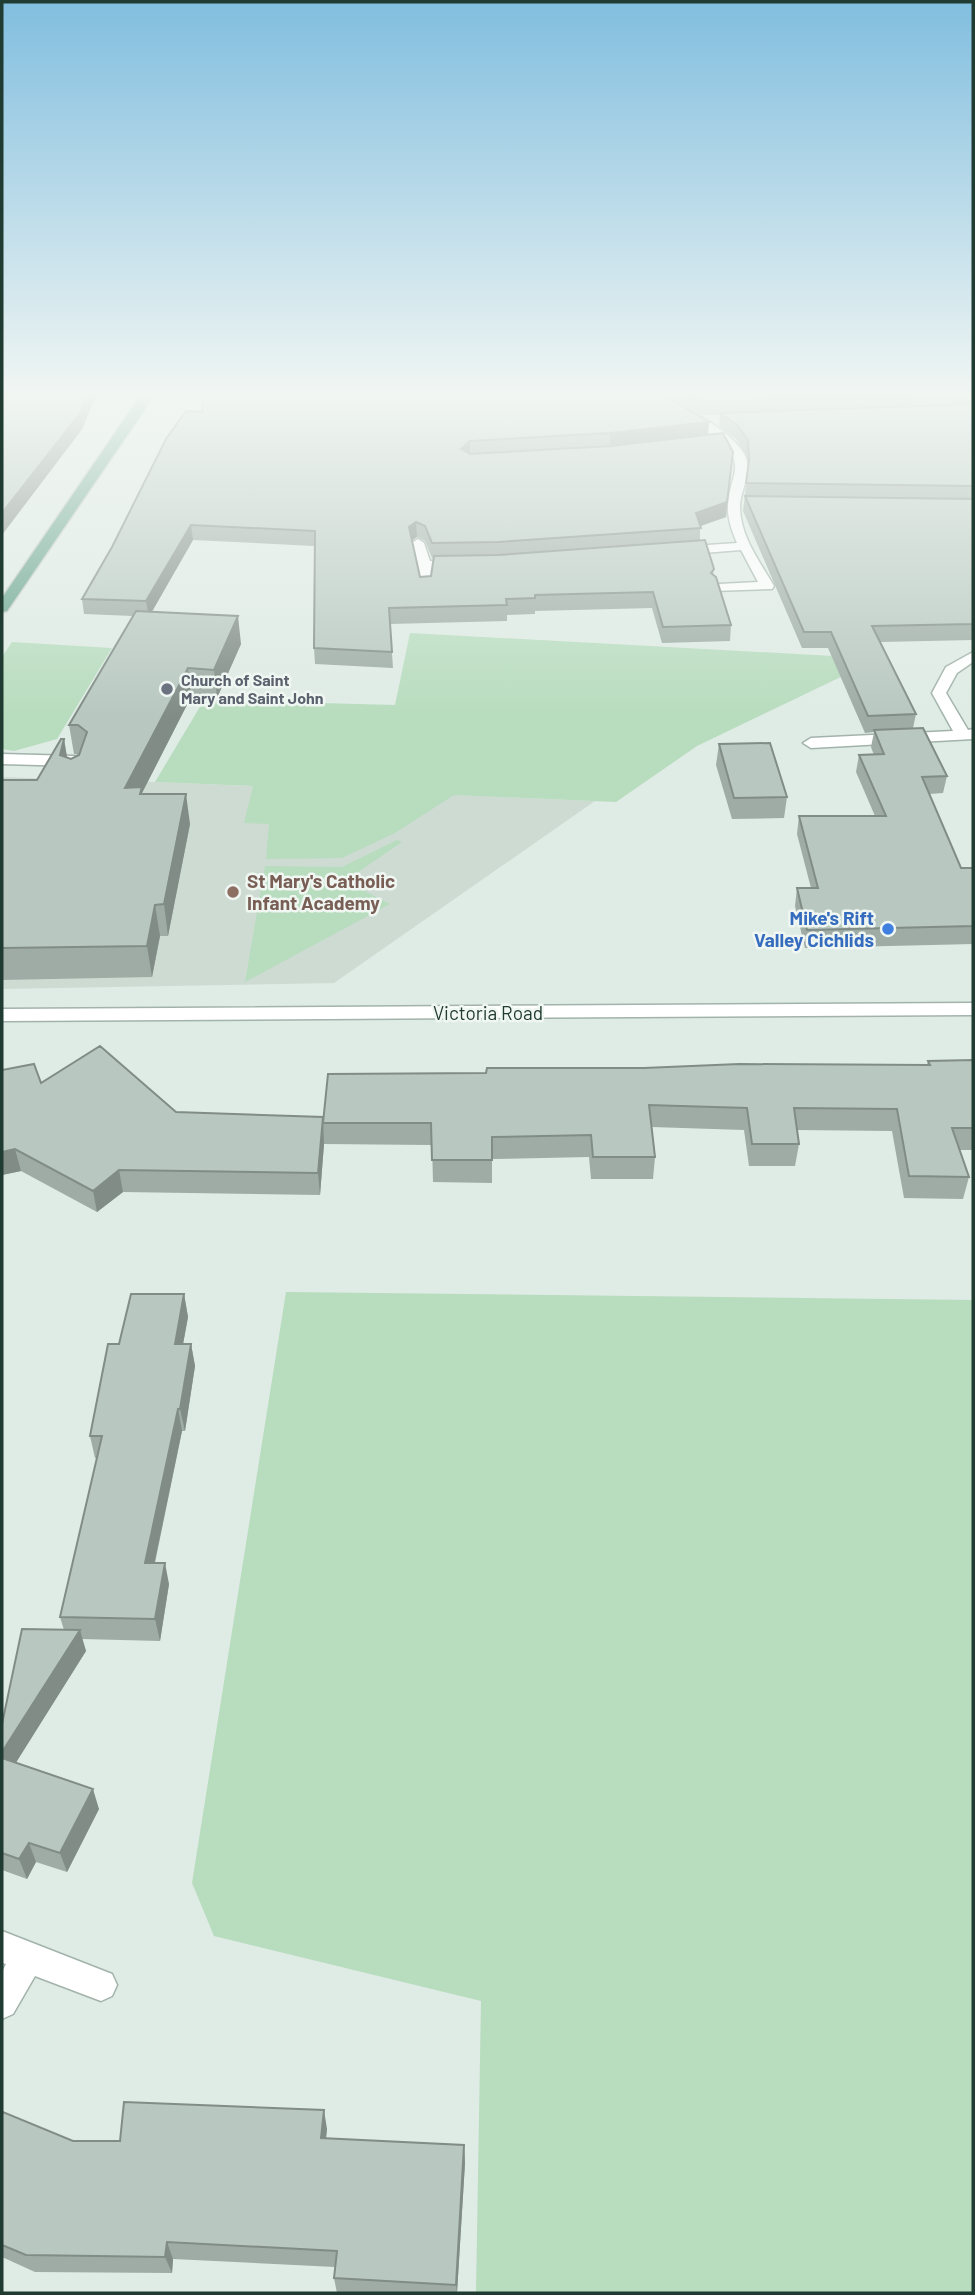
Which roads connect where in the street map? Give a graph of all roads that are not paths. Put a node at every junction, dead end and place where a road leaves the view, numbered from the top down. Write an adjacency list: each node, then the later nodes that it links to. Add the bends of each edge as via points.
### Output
1 (74, 502): 11 (main road)
2 (733, 504): 3 (street); 5 (street)
3 (750, 505)
4 (418, 543): 7 (street)
5 (746, 545): 6 (street); 10 (street, via 767,586)
6 (669, 551)
7 (425, 565): 8 (street); 9 (street)
8 (474, 565)
9 (425, 587)
10 (719, 588)
11 (4, 602)
12 (973, 656): 13 (street, via 944,678 939,693)
13 (968, 734): 14 (street)
14 (811, 743)
15 (2, 759): 16 (street, via 82,762)
16 (78, 776)
17 (973, 1009): 18 (street, Victoria Road)
18 (2, 1015)
19 (15, 1952): 20 (street); 21 (street)
20 (101, 1985)
21 (2, 2003)

